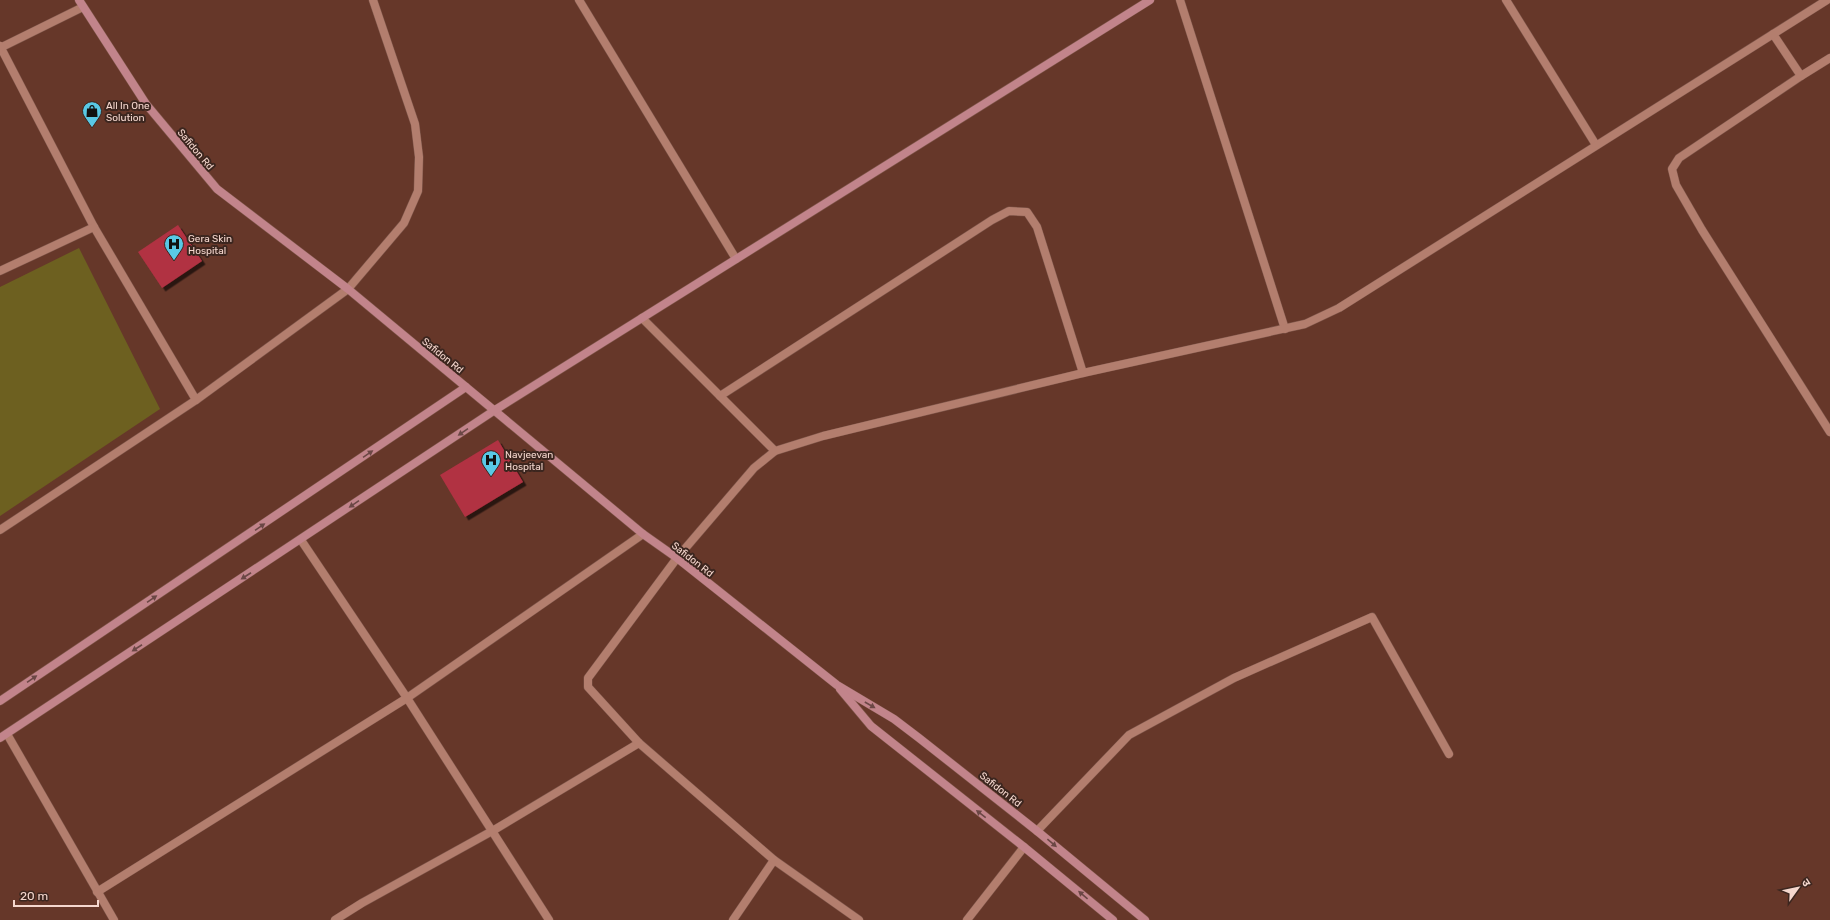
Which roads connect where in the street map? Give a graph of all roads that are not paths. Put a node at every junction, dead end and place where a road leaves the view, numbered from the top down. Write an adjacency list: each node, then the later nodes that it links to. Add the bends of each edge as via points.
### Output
1 (373, 0): 16 (street, via 415,124 419,157 418,191 404,223)
2 (579, 0): 14 (street)
3 (1150, 0): 14 (street)
4 (1180, 0): 18 (street)
5 (1506, 0): 12 (street)
6 (1827, 0): 8 (street)
7 (81, 4): 9 (street); 16 (street, Safidon Rd, via 146,104 217,189)
8 (1774, 34): 11 (street); 12 (street)
9 (0, 47): 13 (street)
10 (1830, 58): 11 (street)
11 (1801, 76): 24 (street, via 1679,158 1672,169 1676,185 1702,230)
12 (1596, 145): 18 (street, via 1339,308 1305,324)
13 (94, 227): 15 (street); 22 (street)
14 (736, 259): 17 (street)
15 (0, 272)
16 (348, 289): 20 (street, Safidon Rd); 22 (street)
17 (642, 318): 21 (street); 23 (street)
18 (1285, 329): 19 (street)
19 (1083, 374): 21 (street, via 1037,227 1027,212 1009,211); 25 (street, via 822,436)
20 (466, 387): 23 (street, Safidon Rd); 32 (street, one-way to 20)
21 (720, 396): 25 (street)
22 (196, 400): 26 (street)
23 (495, 410): 27 (street, Safidon Rd); 28 (street, one-way to 28)
24 (1830, 432)
25 (775, 451): 29 (street, via 754,468)
26 (0, 530)
27 (642, 534): 29 (street, Safidon Rd); 31 (street)
28 (301, 540): 31 (street); 33 (street, one-way to 33)
29 (677, 558): 30 (street, Safidon Rd); 34 (street, via 588,678 588,687)
30 (837, 685): 37 (street, Safidon Rd, one-way to 37, via 894,719); 38 (street, Safidon Rd, one-way to 30, via 871,726)
31 (408, 698): 36 (street); 40 (street)
32 (0, 701)
33 (3, 736): 40 (street)
34 (639, 743): 36 (street); 39 (street)
35 (1449, 754): 37 (street, via 1372,617 1234,678 1129,735)
36 (494, 830): 42 (street); 43 (street)
37 (1037, 831): 48 (street, Safidon Rd, one-way to 48)
38 (1024, 847): 46 (street); 47 (street, Safidon Rd, one-way to 38)
39 (774, 860): 44 (street); 45 (street)
40 (97, 892): 41 (street)
41 (114, 920)
42 (335, 920)
43 (549, 920)
44 (733, 920)
45 (859, 920)
46 (967, 920)
47 (1113, 920)
48 (1145, 920)

